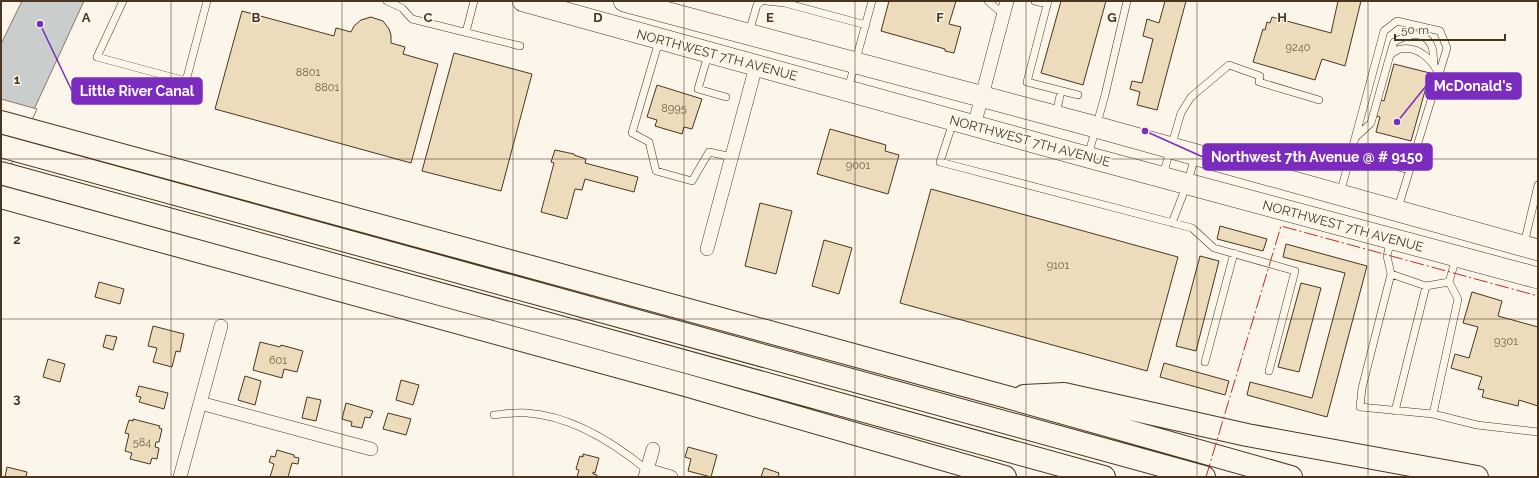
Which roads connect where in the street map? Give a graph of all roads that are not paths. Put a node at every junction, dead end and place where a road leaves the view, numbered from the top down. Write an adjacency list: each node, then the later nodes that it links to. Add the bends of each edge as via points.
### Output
1 (123, 1): 2 (lane, via 97,58 186,81)
2 (206, 1)
3 (386, 1): 18 (lane, via 402,8 412,18)
4 (474, 1): 18 (lane)
5 (522, 1): 20 (main road, NORTHWEST 7TH AVENUE)
6 (624, 1): 15 (main road)
7 (762, 1): 19 (lane, via 757,5)
8 (766, 1): 17 (lane, via 785,3)
9 (872, 1): 17 (lane)
10 (988, 1): 16 (lane)
11 (1007, 1): 16 (street)
12 (1035, 1): 14 (lane)
13 (1127, 1): 38 (lane)
14 (1047, 3): 29 (lane, via 1027,82)
15 (662, 6): 19 (main road)
16 (1004, 14): 32 (street)
17 (866, 24): 24 (lane)
18 (466, 32): 21 (lane)
19 (749, 34): 24 (main road)
20 (660, 39): 22 (main road, NORTHWEST 7TH AVENUE); 44 (lane, via 632,133 648,142 656,171 692,181 709,152)
21 (520, 46)
22 (709, 53): 26 (main road, NORTHWEST 7TH AVENUE); 31 (lane, via 698,89)
23 (1390, 55): 25 (lane, via 1401,49 1412,50 1427,56); 25 (lane, via 1394,42 1406,35 1416,34 1431,44); 39 (lane, via 1372,123)
24 (855, 63): 28 (lane); 32 (main road)
25 (1434, 64): 27 (lane)
26 (756, 66): 28 (main road, NORTHWEST 7TH AVENUE); 44 (street)
27 (1440, 74): 39 (lane, via 1447,48 1440,31 1396,21 1384,31); 46 (lane)
28 (847, 91): 35 (main road, NORTHWEST 7TH AVENUE)
29 (1061, 91): 30 (lane); 34 (lane)
30 (1078, 95)
31 (726, 97)
32 (982, 97): 34 (main road); 37 (street)
33 (1318, 100): 41 (lane, via 1258,82 1260,76 1229,65 1192,97 1181,113)
34 (1055, 117): 38 (main road)
35 (953, 120): 37 (main road, NORTHWEST 7TH AVENUE); 55 (lane, via 940,162)
36 (1, 122): 68 (highway)
37 (974, 126): 45 (main road, NORTHWEST 7TH AVENUE)
38 (1096, 127): 41 (main road); 45 (lane)
39 (1355, 138): 42 (lane)
40 (1, 146): 81 (highway)
41 (1171, 148): 43 (main road); 48 (lane)
42 (1351, 154): 46 (lane); 51 (lane)
43 (1195, 155): 49 (lane); 51 (main road)
44 (732, 156): 57 (street)
45 (1088, 157): 48 (main road, NORTHWEST 7TH AVENUE)
46 (1409, 170): 53 (lane)
47 (9, 175): 80 (highway)
48 (1163, 177): 49 (main road, NORTHWEST 7TH AVENUE)
49 (1187, 184): 54 (main road, NORTHWEST 7TH AVENUE); 55 (lane)
50 (1538, 185): 58 (lane)
51 (1340, 195): 53 (main road)
52 (4, 198): 79 (highway)
53 (1397, 210): 54 (main road, via 1374,220 1329,206); 58 (main road)
54 (1306, 216): 56 (main road, NORTHWEST 7TH AVENUE)
55 (1172, 223): 59 (lane, via 1192,228 1214,248)
56 (1391, 239): 60 (main road, NORTHWEST 7TH AVENUE); 61 (lane, via 1387,256)
57 (707, 249)
58 (1533, 252): 60 (main road, via 1479,243)
59 (1234, 254): 66 (lane); 67 (lane, via 1295,271)
60 (1457, 256): 62 (main road, NORTHWEST 7TH AVENUE); 63 (lane)
61 (1391, 274): 64 (lane); 70 (lane, via 1362,388 1360,407)
62 (1538, 278)
63 (1449, 282): 64 (lane); 71 (lane, via 1458,299)
64 (1426, 286): 70 (lane)
65 (221, 326): 69 (street)
66 (1205, 362)
67 (1269, 372)
68 (1007, 397): 82 (highway); 83 (highway, via 1064,394 1247,435)
69 (200, 403): 74 (street); 77 (street)
70 (1395, 412): 71 (lane)
71 (1433, 414): 73 (lane, via 1477,425)
72 (494, 415): 76 (lane, via 527,413 571,422 634,460)
73 (1538, 432)
74 (371, 449)
75 (653, 449): 76 (street)
76 (646, 474): 78 (street)
77 (180, 477)
78 (671, 477)
79 (1004, 477)
80 (1104, 477)
81 (1204, 477)
82 (1291, 477)
83 (1477, 477)

